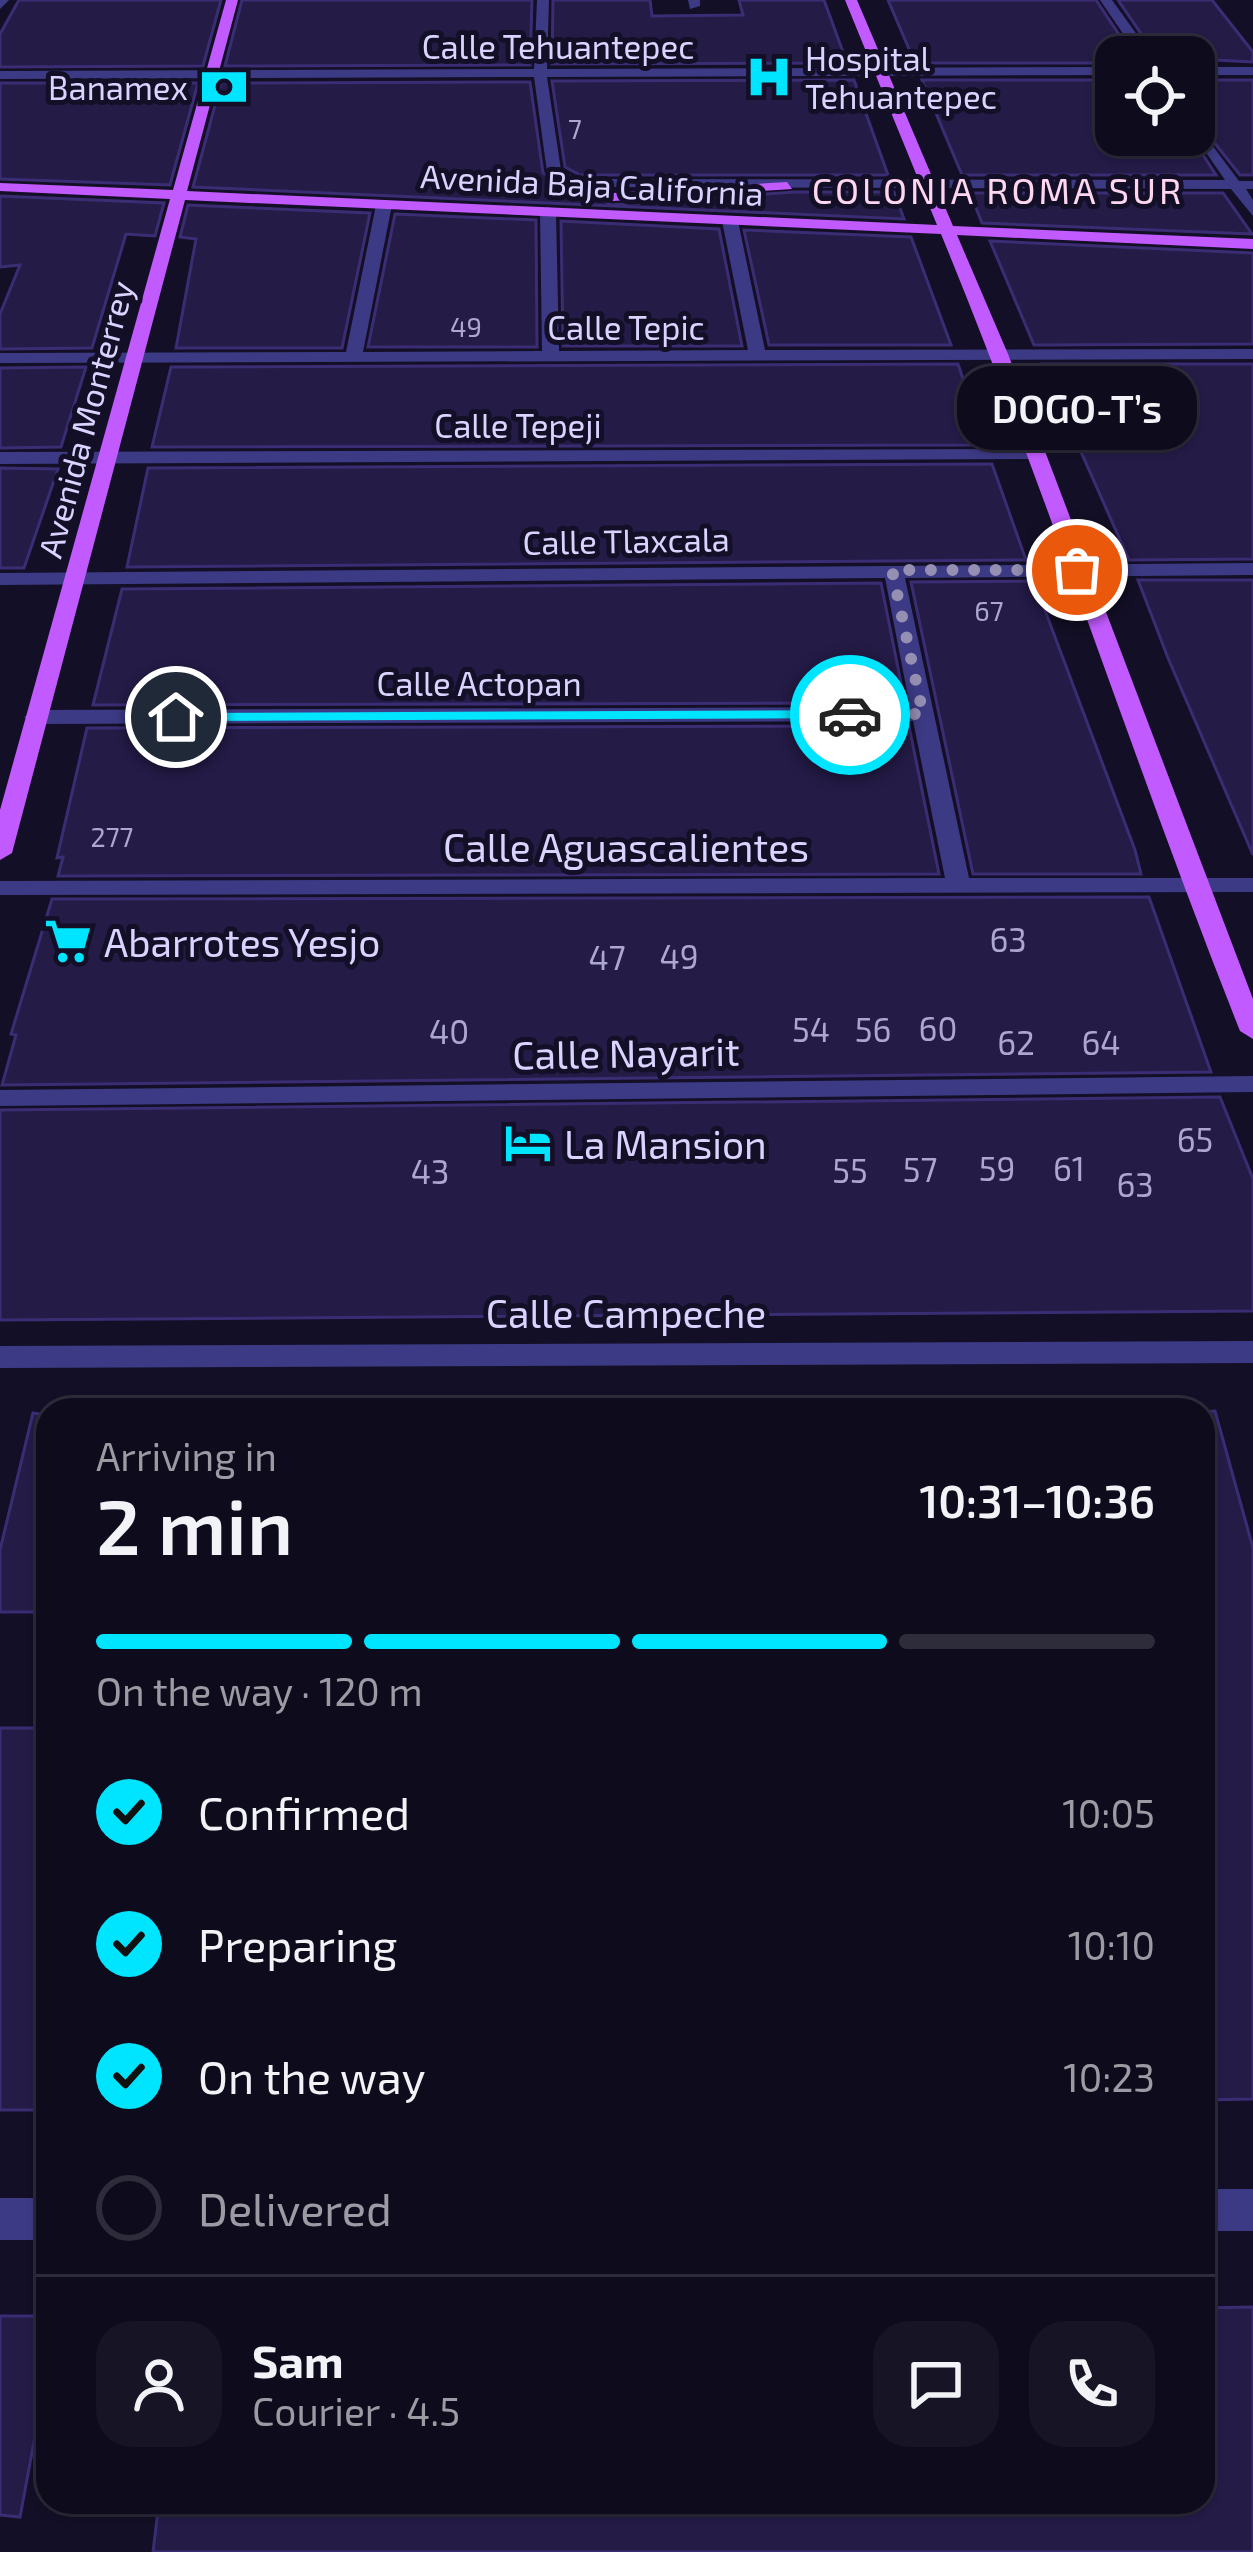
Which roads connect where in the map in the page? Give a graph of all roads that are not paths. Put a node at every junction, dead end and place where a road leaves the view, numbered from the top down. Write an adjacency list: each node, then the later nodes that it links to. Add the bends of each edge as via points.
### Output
1 (232, 0): 12 (main road, Avenida Monterrey)
2 (543, 0): 10 (street)
3 (851, 0): 9 (main road)
4 (1106, 0): 5 (street)
5 (1131, 36)
6 (1095, 71): 9 (street, Calle Tehuantepec)
7 (1215, 71): 8 (street)
8 (1253, 71)
9 (879, 72): 10 (street, Calle Tehuantepec); 16 (main road)
10 (540, 73): 12 (street, Calle Tehuantepec); 15 (street, via 560,178)
11 (0, 74): 12 (street, Calle Tehuantepec)
12 (209, 74): 18 (main road, Avenida Monterrey)
13 (1215, 150): 14 (street)
14 (1245, 185): 16 (street); 20 (street)
15 (787, 186): 16 (street); 21 (main road, via 573,201)
16 (932, 187): 23 (main road)
17 (0, 188): 18 (main road, Avenida Baja California)
18 (179, 196): 19 (main road, Avenida Baja California); 31 (main road, Avenida Monterrey)
19 (384, 205): 21 (main road, Avenida Baja California); 29 (street)
20 (1253, 211)
21 (548, 212): 22 (main road, Avenida Baja California); 27 (street)
22 (730, 220): 23 (main road, Avenida Baja California); 26 (street)
23 (950, 231): 24 (main road, Avenida Baja California); 25 (main road)
24 (1253, 244)
25 (999, 354): 26 (street, Calle Tepic); 30 (street, Calle Tepic); 32 (main road)
26 (758, 356): 27 (street, Calle Tepic)
27 (551, 357): 29 (street, Calle Tepic)
28 (0, 358): 31 (street, Calle Tepic)
29 (353, 358): 31 (street, Calle Tepic)
30 (1251, 358)
31 (137, 359): 33 (main road, Avenida Monterrey)
32 (1036, 453): 33 (street, Calle Tepeji); 37 (main road)
33 (104, 457): 34 (street, Calle Tepeji); 39 (main road, Avenida Monterrey)
34 (0, 458)
35 (1253, 569): 37 (street, Calle Tlaxcala)
36 (892, 570): 37 (street, Calle Tlaxcala); 39 (street, Calle Tlaxcala); 40 (street)
37 (1077, 570): 44 (main road)
38 (0, 579): 39 (street, Calle Tlaxcala)
39 (76, 579): 41 (main road, Avenida Monterrey)
40 (923, 714): 41 (street, Calle Actopan); 43 (street)
41 (35, 718): 42 (main road, Avenida Monterrey)
42 (0, 854)
43 (958, 883): 44 (street, Calle Aguascalientes); 46 (street, Calle Aguascalientes)
44 (1194, 885): 45 (street, Calle Aguascalientes); 47 (main road)
45 (1253, 885)
46 (0, 889)
47 (1253, 1031)
48 (1253, 1084): 49 (street, Calle Nayarit)
49 (0, 1098)
50 (1253, 1352): 51 (street, Calle Campeche)
51 (0, 1357)
52 (1215, 2210): 53 (street)
53 (1253, 2210)
54 (0, 2219): 55 (street)
55 (36, 2219)

